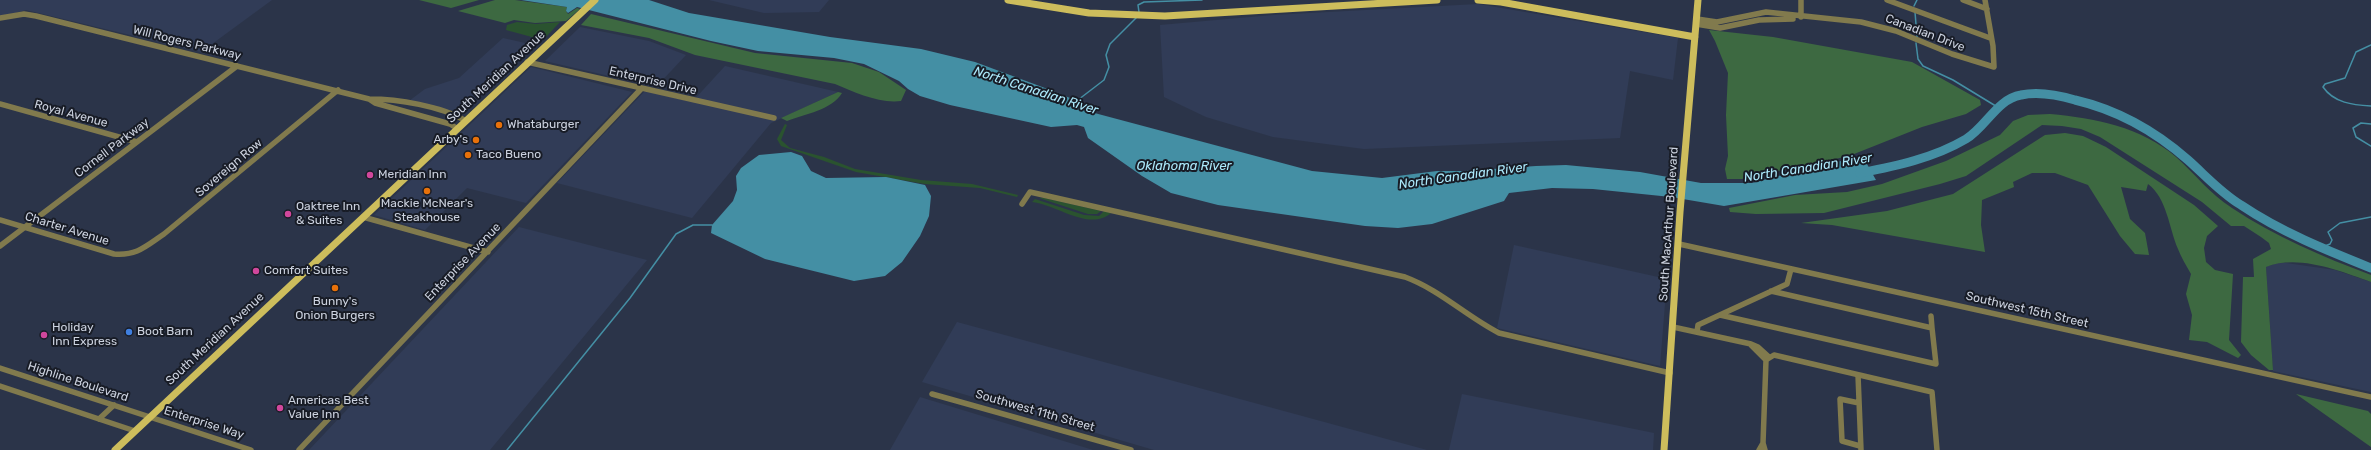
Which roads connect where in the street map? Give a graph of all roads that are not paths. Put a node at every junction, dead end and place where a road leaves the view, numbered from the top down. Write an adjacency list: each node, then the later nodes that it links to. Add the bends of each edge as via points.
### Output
1 (595, 0): 18 (main road, South Meridian Avenue)
2 (1008, 0): 3 (main road, via 1043,7 1109,14 1165,16)
3 (1437, 0)
4 (1478, 0): 16 (main road)
5 (1698, 0): 14 (main road, South MacArthur Boulevard)
6 (1801, 0): 11 (street)
7 (1887, 0): 17 (street)
8 (1963, 0): 10 (street)
9 (1985, 0): 10 (street)
10 (1987, 9): 17 (street)
11 (1801, 17): 13 (street, Canadian Drive, via 1766,12); 15 (street, Canadian Drive); 17 (street, Canadian Drive, via 1876,25 1958,57 1994,67 1996,62)
12 (0, 18): 19 (street, Will Rogers Parkway, via 24,14 36,16)
13 (1735, 19): 14 (street, Canadian Drive); 15 (street)
14 (1696, 22): 15 (street, Canadian Drive, via 1720,28); 16 (main road, South MacArthur Boulevard)
15 (1741, 24)
16 (1696, 37): 36 (main road, South MacArthur Boulevard)
17 (1990, 38)
18 (527, 62): 20 (street, Enterprise Drive); 29 (main road, South Meridian Avenue)
19 (236, 66): 21 (street, Will Rogers Parkway); 31 (street, Cornell Parkway)
20 (641, 89): 28 (street, Enterprise Drive); 38 (street, Enterprise Avenue)
21 (338, 90): 22 (street, Will Rogers Parkway); 39 (street, Sovereign Row, via 164,234 139,251)
22 (369, 99): 23 (street, Will Rogers Parkway, via 380,98); 26 (street, Will Rogers Parkway)
23 (409, 103): 25 (street, Will Rogers Parkway); 26 (street)
24 (0, 104): 31 (street, Royal Avenue)
25 (424, 107): 27 (street); 29 (street, Will Rogers Parkway, via 458,116)
26 (400, 111): 27 (street, Will Rogers Parkway)
27 (416, 115): 30 (street, Will Rogers Parkway, via 450,124)
28 (774, 118)
29 (466, 121): 30 (main road, South Meridian Avenue)
30 (458, 129): 33 (main road, South Meridian Avenue)
31 (137, 142): 35 (street, Cornell Parkway)
32 (1022, 204): 49 (street, via 1030,192 1405,277 1422,282 1485,327 1499,333)
33 (363, 217): 38 (street); 56 (main road, South Meridian Avenue)
34 (0, 220): 35 (street, Charter Avenue)
35 (25, 227): 37 (street, Cornell Parkway); 39 (street, Charter Avenue, via 107,253)
36 (1679, 244): 40 (street, Southwest 15th Street); 44 (main road, South MacArthur Boulevard)
37 (0, 246)
38 (488, 252): 63 (street, Enterprise Avenue)
39 (128, 255)
40 (1791, 269): 41 (street, via 1789,282); 53 (street, Southwest 15th Street)
41 (1771, 291): 42 (street); 45 (street)
42 (1720, 315): 45 (street, via 1936,364); 46 (street, via 1698,325)
43 (1931, 316): 45 (street)
44 (1673, 327): 46 (street); 49 (main road, South MacArthur Boulevard)
45 (1932, 328)
46 (1697, 332): 47 (street, via 1751,344)
47 (1767, 358): 50 (street, via 1774,355); 59 (street)
48 (0, 368): 55 (street, Highline Boulevard)
49 (1670, 373): 65 (main road, South MacArthur Boulevard)
50 (1858, 375): 54 (street); 67 (street, via 1932,392)
51 (0, 386): 57 (street)
52 (932, 394): 64 (street, Southwest 11th Street)
53 (2371, 397)
54 (1859, 403): 60 (street); 60 (street, via 1840,399 1842,441)
55 (114, 405): 56 (street, Highline Boulevard); 57 (street)
56 (150, 417): 58 (main road, South Meridian Avenue); 62 (street, Enterprise Way)
57 (99, 419): 58 (street)
58 (135, 431): 61 (main road, South Meridian Avenue)
59 (1764, 447): 66 (street)
60 (1861, 448)
61 (115, 450)
62 (251, 450)
63 (299, 450)
64 (1131, 450)
65 (1664, 450)
66 (1758, 450)
67 (1937, 450)

